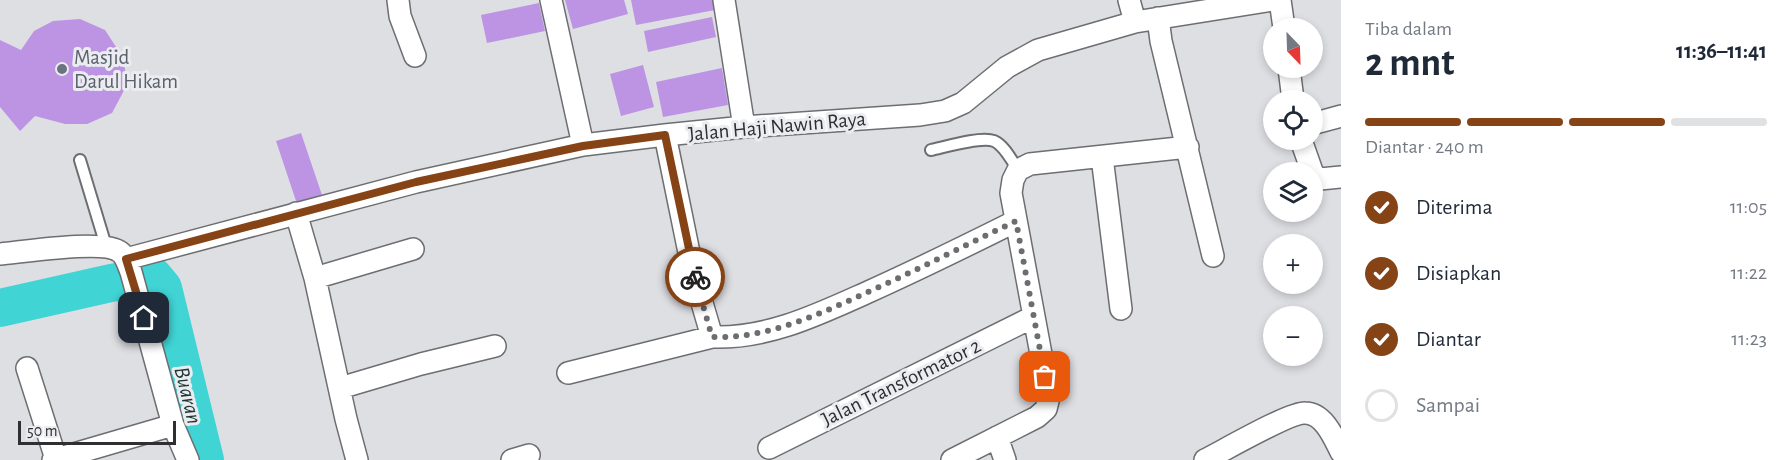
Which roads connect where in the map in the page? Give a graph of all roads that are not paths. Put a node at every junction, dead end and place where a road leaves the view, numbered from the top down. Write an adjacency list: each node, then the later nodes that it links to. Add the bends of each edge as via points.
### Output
1 (398, 0): 10 (street)
2 (551, 0): 15 (street)
3 (724, 0): 13 (street)
4 (1129, 0): 9 (street)
5 (1274, 0): 7 (street, Jalan Haji Nawin Raya)
6 (1280, 0): 8 (street)
7 (1158, 18): 9 (street, Jalan Haji Nawin Raya); 16 (street)
8 (1283, 18)
9 (1135, 22): 13 (street, Jalan Haji Nawin Raya, via 1038,50 1007,67 963,103 945,111)
10 (415, 56)
11 (1341, 116): 12 (street)
12 (1323, 121)
13 (744, 128): 14 (street, Jalan Haji Nawin Raya)
14 (665, 135): 15 (street, Jalan Haji Nawin Raya); 33 (street, via 693,272)
15 (583, 146): 23 (street, Jalan Haji Nawin Raya)
16 (1188, 147): 19 (street); 28 (street)
17 (931, 150): 21 (lane, via 985,139 995,141)
18 (1305, 150): 22 (street, via 1313,174 1320,179)
19 (1102, 157): 21 (street, via 1043,161); 31 (street)
20 (80, 160): 25 (lane)
21 (1018, 170): 24 (street, via 1011,193)
22 (1341, 177)
23 (296, 213): 29 (street, Jalan Haji Nawin Raya); 30 (street)
24 (1016, 221): 32 (street); 33 (street, via 811,318 771,331)
25 (106, 246): 27 (street); 29 (street, via 120,251)
26 (413, 249): 30 (street)
27 (0, 254)
28 (1214, 256)
29 (128, 265): 38 (street)
30 (315, 278): 37 (street)
31 (1120, 309)
32 (1033, 317): 39 (street, via 1049,397 1046,409); 40 (street, Jalan Transformator 2)
33 (718, 338): 36 (street)
34 (495, 346): 37 (street)
35 (27, 368): 42 (street)
36 (568, 373)
37 (340, 388): 44 (street)
38 (173, 424): 42 (street); 43 (street)
39 (997, 437): 45 (street); 46 (street)
40 (769, 448)
41 (1341, 452): 47 (street, via 1329,429 1306,412 1290,416)
42 (55, 460)
43 (188, 460)
44 (357, 460)
45 (952, 460)
46 (1005, 460)
47 (1205, 460)

